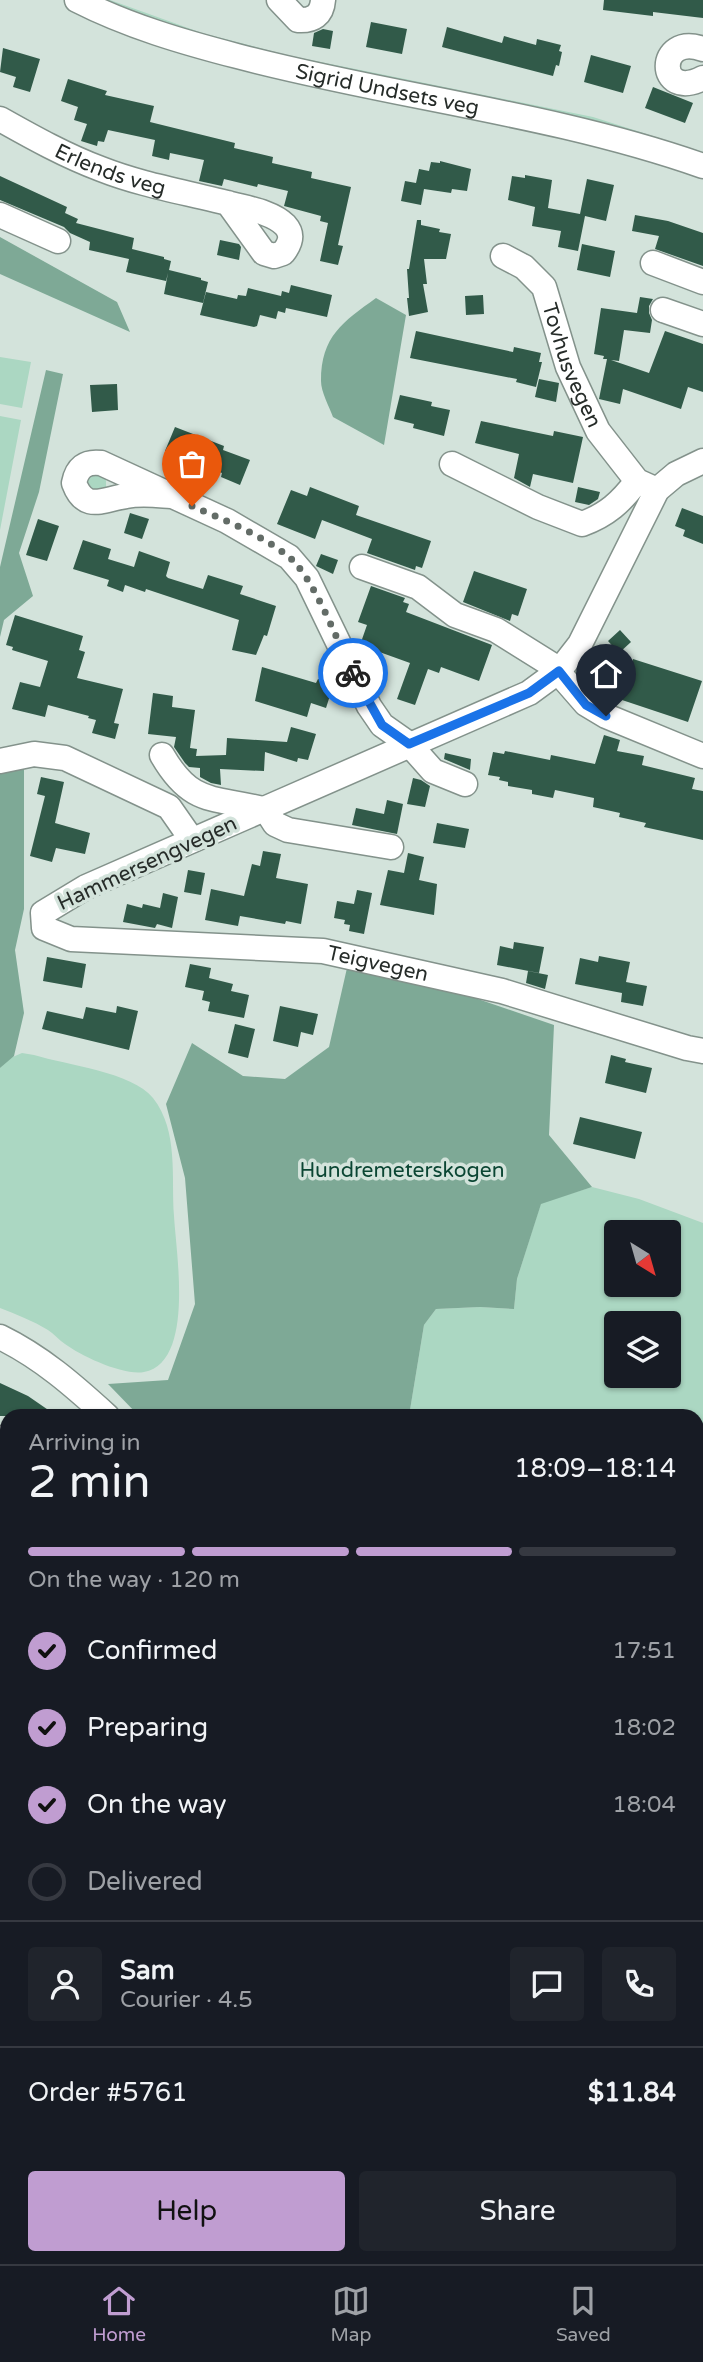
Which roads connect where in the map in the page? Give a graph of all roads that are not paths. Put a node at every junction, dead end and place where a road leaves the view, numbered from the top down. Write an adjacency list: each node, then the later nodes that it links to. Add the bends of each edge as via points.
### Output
1 (77, 0): 7 (street, Sigrid Undsets veg, via 139,27 266,64 555,122)
2 (279, 0): 3 (street, via 298,20 317,16)
3 (323, 0)
4 (703, 50): 5 (street, via 676,50 666,66 668,74 681,83)
5 (703, 78)
6 (0, 118): 8 (street, Erlends veg, via 102,170)
7 (703, 166)
8 (228, 203)
9 (0, 215): 10 (street)
10 (58, 241)
11 (503, 256): 18 (street, Tovhusvegen, via 524,267 544,287 568,367 589,412 608,446)
12 (653, 263): 13 (street)
13 (703, 283): 15 (street)
14 (663, 310): 15 (street)
15 (697, 322)
16 (703, 461): 18 (street, Hammersengvegen)
17 (452, 464): 18 (street, via 582,524 602,517)
18 (647, 486): 21 (street, Hammersengvegen, via 580,644)
19 (171, 496): 22 (street, via 227,521 289,557 307,578 382,725)
20 (362, 566): 21 (street, via 418,587 455,615 496,630)
21 (559, 671): 22 (street, Hammersengvegen, via 529,693); 24 (street, via 586,705)
22 (409, 744): 26 (street, via 433,771); 27 (street, Hammersengvegen)
23 (162, 755): 27 (street, via 173,775 198,796)
24 (703, 756)
25 (0, 761): 28 (street, via 34,754 65,758 169,807)
26 (465, 785)
27 (266, 810): 28 (street, Hammersengvegen); 29 (street, via 275,824 288,830)
28 (192, 840): 30 (street, Hammersengvegen, via 86,887 43,913)
29 (391, 847)
30 (44, 928): 31 (street, Teigvegen, via 71,939 323,951 502,991)
31 (703, 1051)
32 (0, 1337): 33 (street, via 65,1377)
33 (99, 1409)

